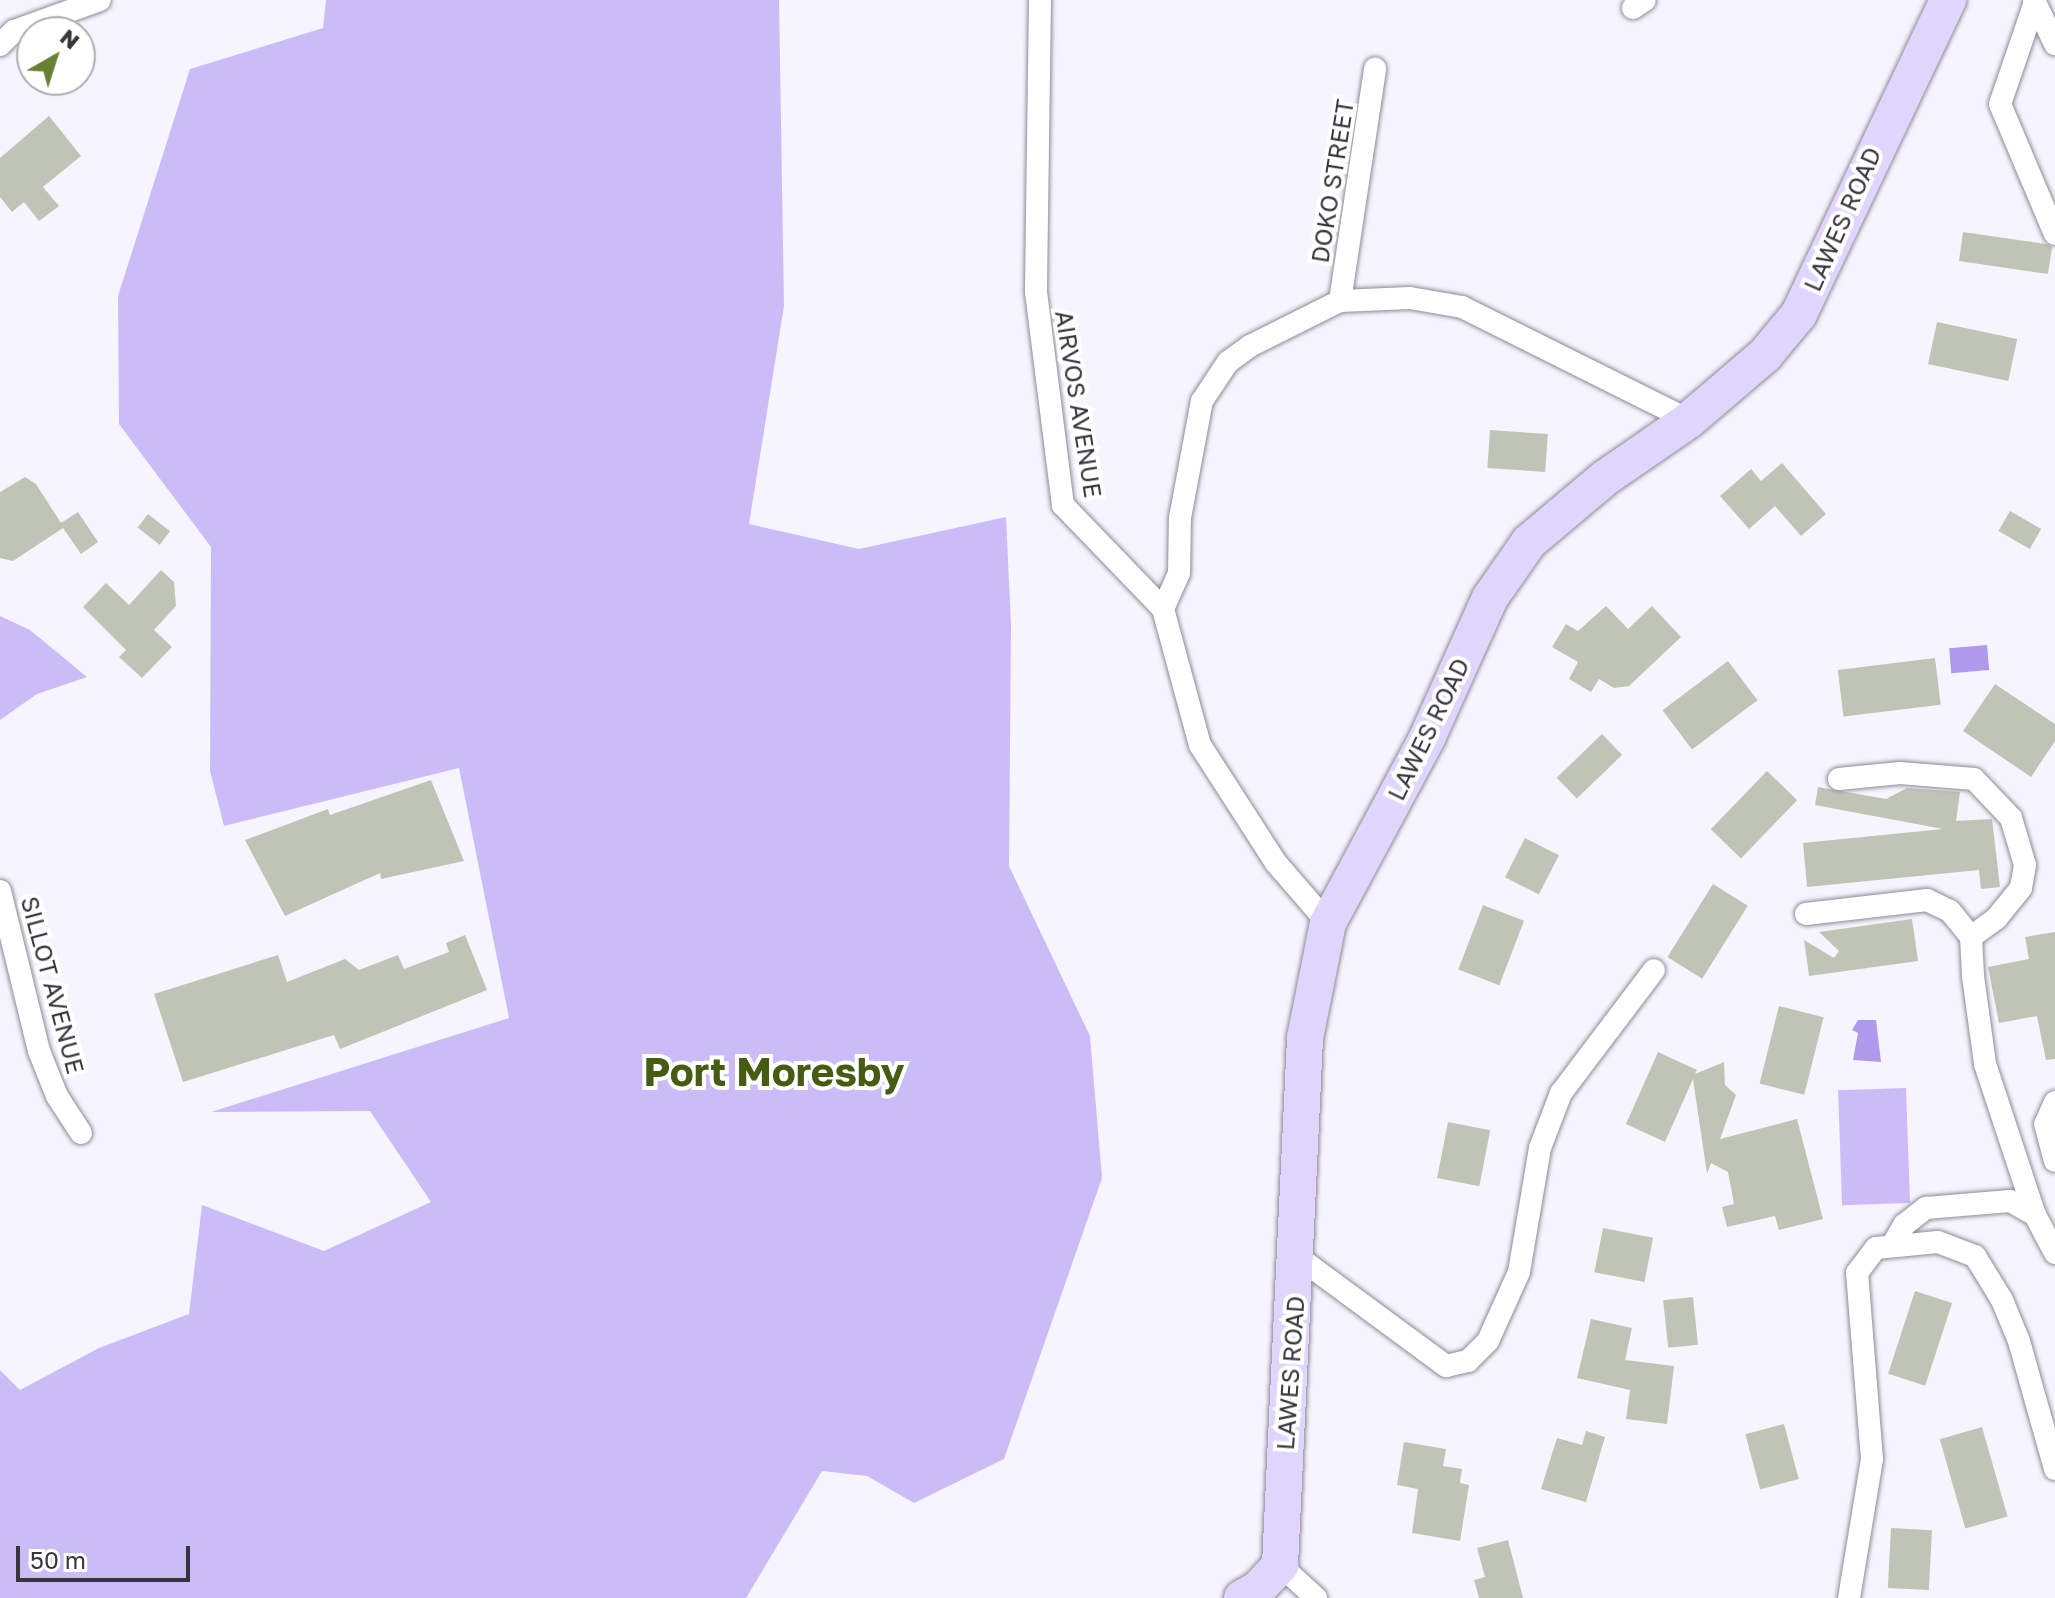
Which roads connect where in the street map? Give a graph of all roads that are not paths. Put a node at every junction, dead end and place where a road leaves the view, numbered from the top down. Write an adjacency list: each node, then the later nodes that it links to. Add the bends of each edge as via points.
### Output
1 (100, 0): 6 (street, via 14,31)
2 (1040, 0): 11 (street, AIRVOS AVENUE, via 1036,292 1063,505)
3 (1948, 0): 10 (main road, LAWES ROAD, via 1799,314 1765,355)
4 (2035, 1): 5 (street); 8 (street, via 2000,104)
5 (2055, 44)
6 (0, 45)
7 (1375, 69): 9 (street, DOKO STREET)
8 (2055, 234)
9 (1340, 301): 10 (street, via 1410,298 1462,307); 11 (street, via 1250,346 1228,362 1202,401 1180,518 1179,573)
10 (1689, 420): 15 (main road, LAWES ROAD, via 1605,478 1529,542 1490,598 1427,738)
11 (1163, 609): 15 (street, AIRVOS AVENUE, via 1200,745 1276,863)
12 (1839, 779): 16 (street, via 1944,773 1974,779 1993,794 2011,818 2025,865 2021,888 1997,918)
13 (0, 891): 19 (street, SILLOT AVENUE, via 39,1051 57,1096)
14 (1806, 914): 16 (street, via 1927,900 1950,911)
15 (1328, 923): 24 (main road, LAWES ROAD, via 1305,1038)
16 (1971, 937): 21 (street, via 1985,1064)
17 (1654, 970): 24 (street, via 1561,1093 1540,1148 1519,1272 1488,1341 1468,1361 1446,1366)
18 (2055, 1102): 20 (street, via 2045,1124)
19 (81, 1133)
20 (2055, 1161)
21 (2035, 1215): 22 (street, via 2010,1201 1926,1208 1904,1225); 23 (street)
22 (1893, 1244): 25 (street, via 1938,1242 1975,1256 2019,1341); 28 (street, via 1876,1248 1857,1273 1872,1459)
23 (2055, 1253)
24 (1298, 1257): 26 (main road, LAWES ROAD)
25 (2055, 1469)
26 (1260, 1588): 27 (street)
27 (1316, 1598)
28 (1849, 1598)

